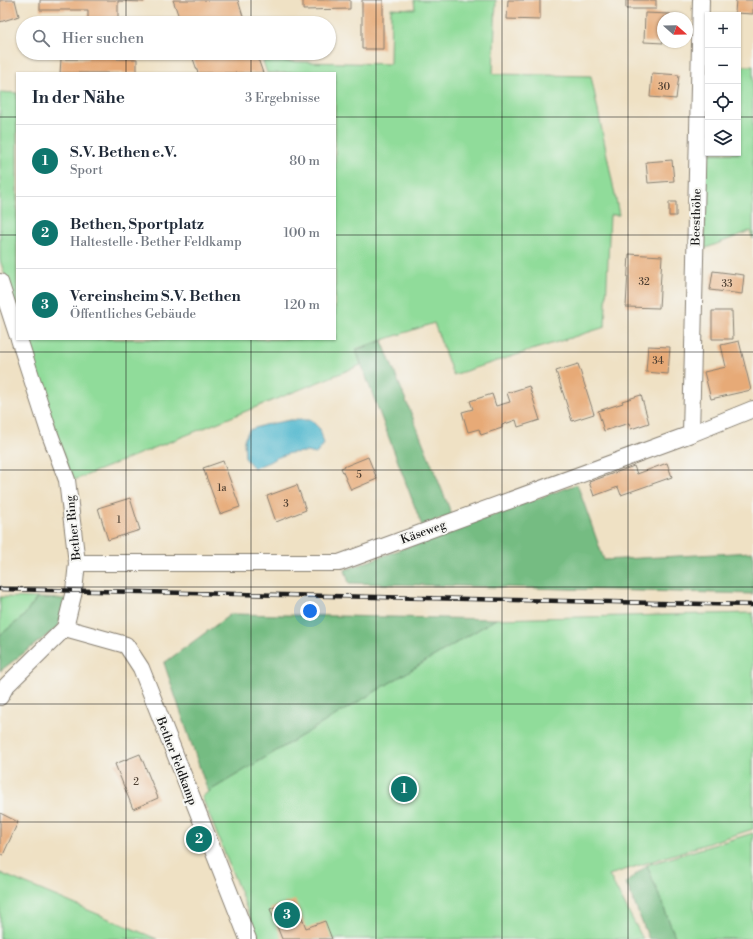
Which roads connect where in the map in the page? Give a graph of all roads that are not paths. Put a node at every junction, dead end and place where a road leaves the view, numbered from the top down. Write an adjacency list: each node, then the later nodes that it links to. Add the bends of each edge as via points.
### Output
1 (701, 0): 6 (street, Beesthöhe)
2 (0, 282): 3 (street)
3 (16, 331)
4 (19, 340): 7 (street, Bether Ring, via 67,480)
5 (753, 409): 6 (street, Käseweg)
6 (691, 434): 7 (street, Käseweg, via 339,563)
7 (77, 563): 8 (street, Bether Ring, via 74,591)
8 (65, 628): 9 (street, via 6,686); 11 (street, Bether Feldkamp, via 126,645 140,668)
9 (0, 697)
10 (202, 797): 11 (street)
11 (199, 817): 12 (street, Bether Feldkamp)
12 (248, 939)

